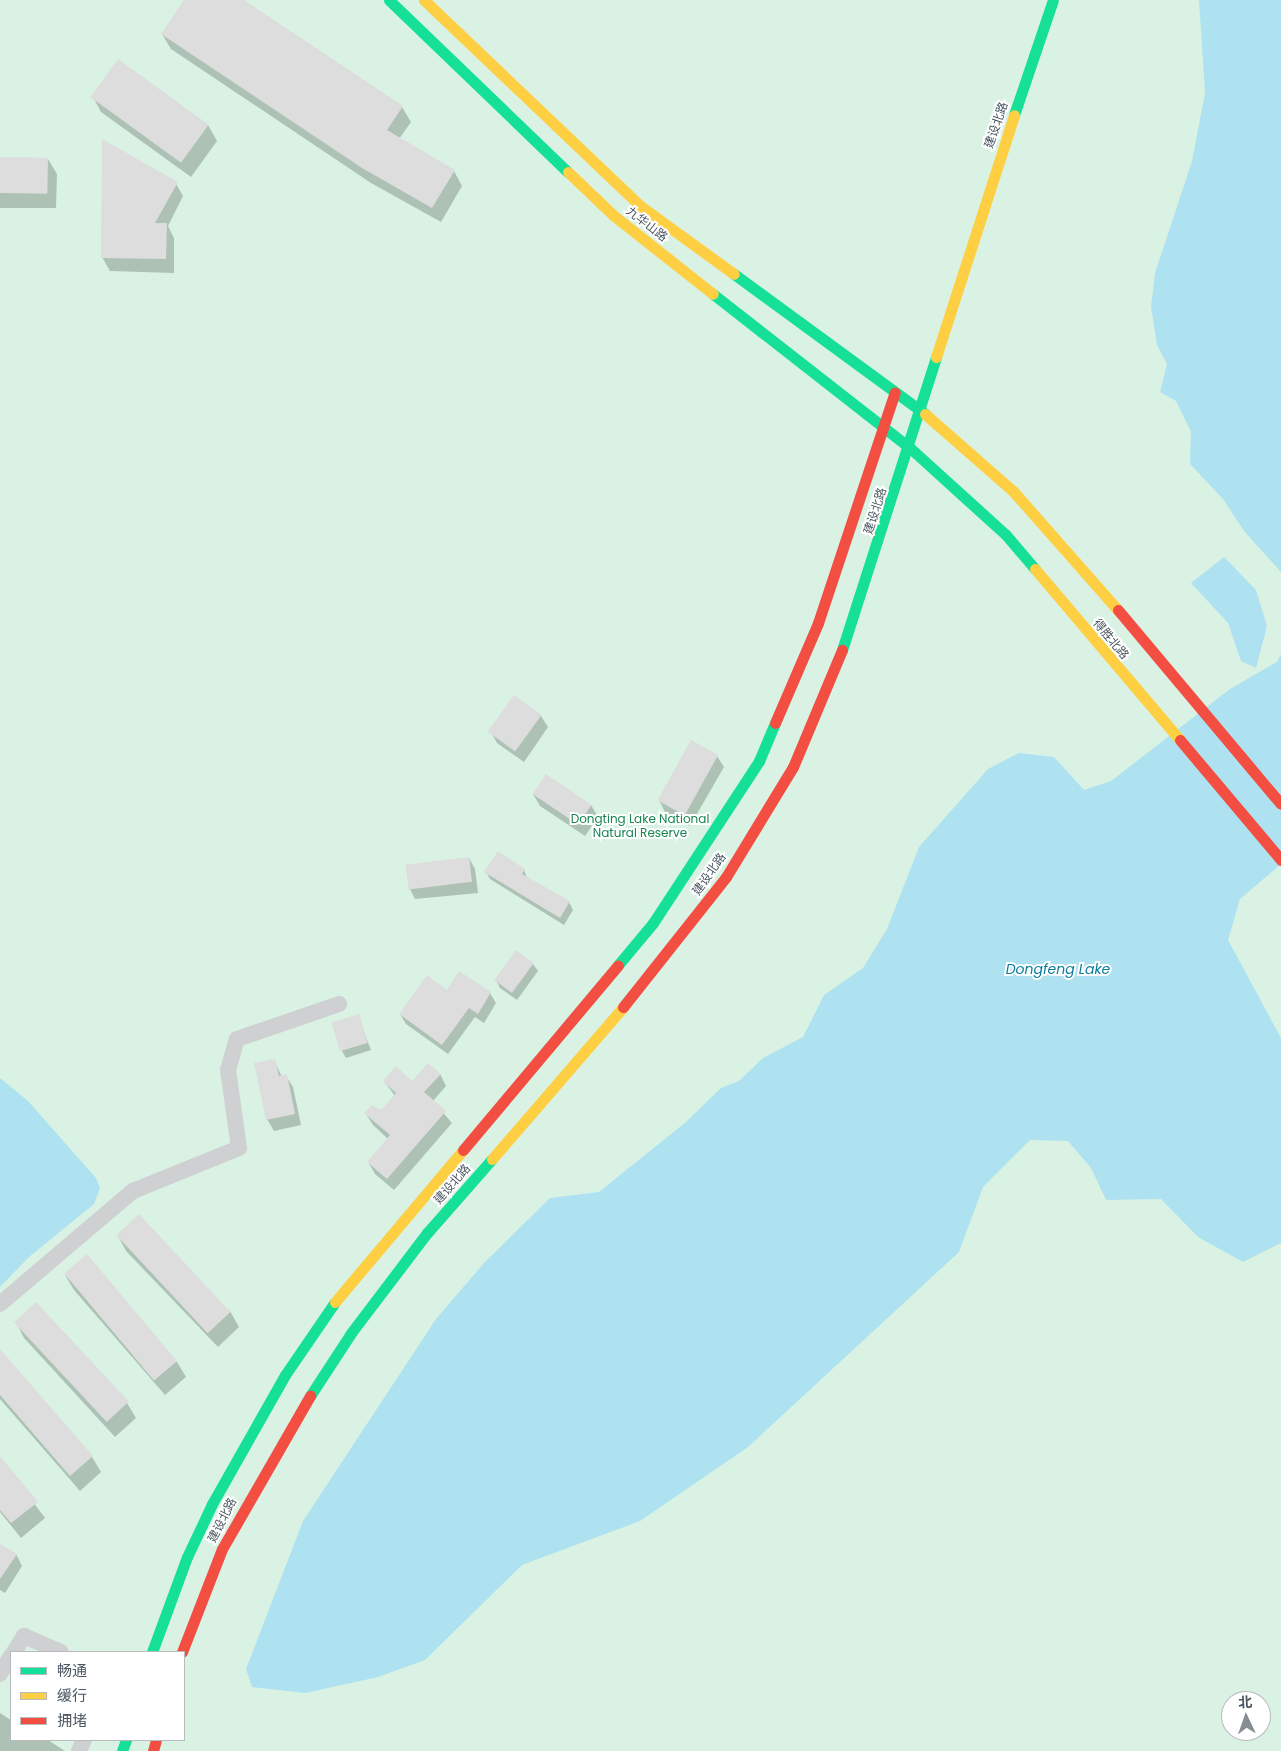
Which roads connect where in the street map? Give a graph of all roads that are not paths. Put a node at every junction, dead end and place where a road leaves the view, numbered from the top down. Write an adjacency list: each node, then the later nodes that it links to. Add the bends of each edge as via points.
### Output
1 (389, 0): 6 (main road, 九华山路, via 613,215)
2 (424, 0): 4 (main road, 九华山路, via 639,205)
3 (1053, 0): 5 (main road, 建设北路)
4 (895, 392): 5 (main road, 九华山路); 6 (main road)
5 (920, 410): 7 (main road, 建设北路); 8 (main road, 得胜北路, via 1013,492 1178,679)
6 (884, 427): 7 (main road, 九华山路); 14 (main road, via 818,623 759,760 652,923 322,1316 212,1504 187,1557)
7 (909, 446): 9 (main road, 得胜北路, via 1006,535); 15 (main road, 建设北路, via 845,644 793,767 726,877 573,1068 427,1233 351,1333 293,1421 247,1501 222,1549)
8 (1281, 804)
9 (1281, 860)
10 (339, 1004): 11 (street, via 237,1039 228,1070 239,1148 133,1191)
11 (0, 1304)
12 (15, 1651): 13 (street, via 24,1636)
13 (59, 1651)
14 (152, 1651)
15 (182, 1651)
16 (10, 1658): 17 (street)
17 (0, 1674)

